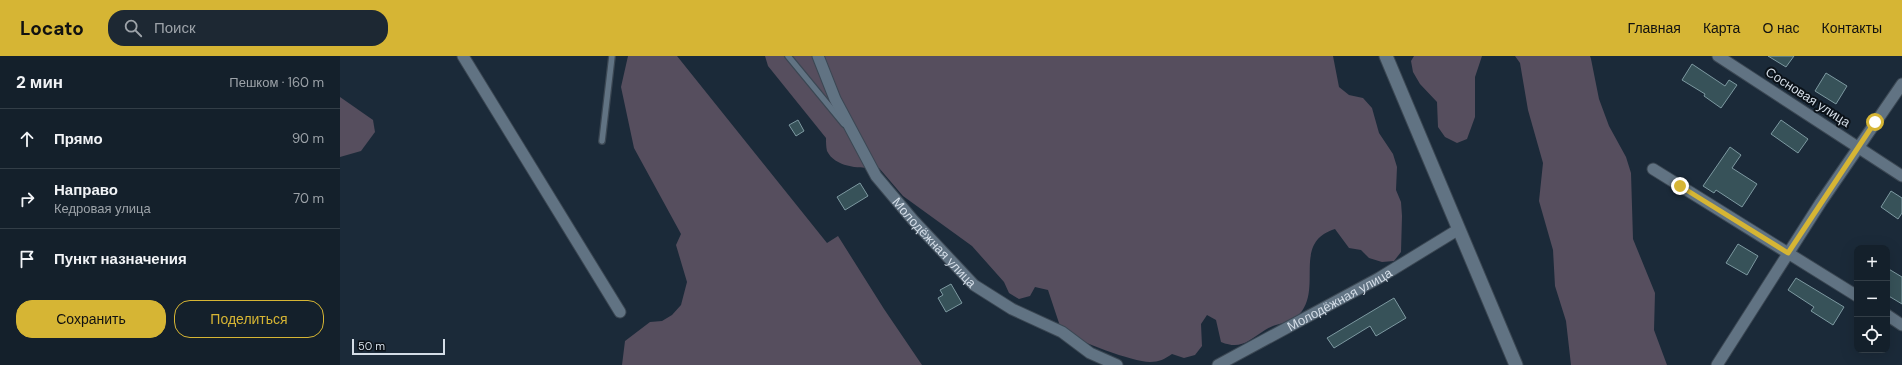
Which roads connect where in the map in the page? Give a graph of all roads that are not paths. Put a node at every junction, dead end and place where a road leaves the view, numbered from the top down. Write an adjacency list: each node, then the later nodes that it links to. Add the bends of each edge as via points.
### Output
1 (463, 56): 16 (street)
2 (612, 56): 9 (lane)
3 (788, 56): 8 (lane)
4 (818, 56): 8 (street, Молодёжная улица, via 835,99)
5 (1386, 56): 13 (street)
6 (1718, 56): 10 (street, Сосновая улица)
7 (1902, 84): 10 (street)
8 (857, 140): 19 (street, Молодёжная улица, via 876,176 974,285 1012,309 1062,332 1090,353)
9 (602, 141)
10 (1858, 147): 12 (street, Сосновая улица); 14 (street)
11 (1653, 169): 14 (street)
12 (1902, 176)
13 (1459, 229): 20 (street, Молодёжная улица, via 1379,278); 21 (street)
14 (1788, 253): 15 (street); 22 (street)
15 (1854, 294)
16 (620, 312)
17 (1890, 317): 18 (street)
18 (1902, 325)
19 (1116, 365)
20 (1218, 365)
21 (1516, 365)
22 (1717, 365)

